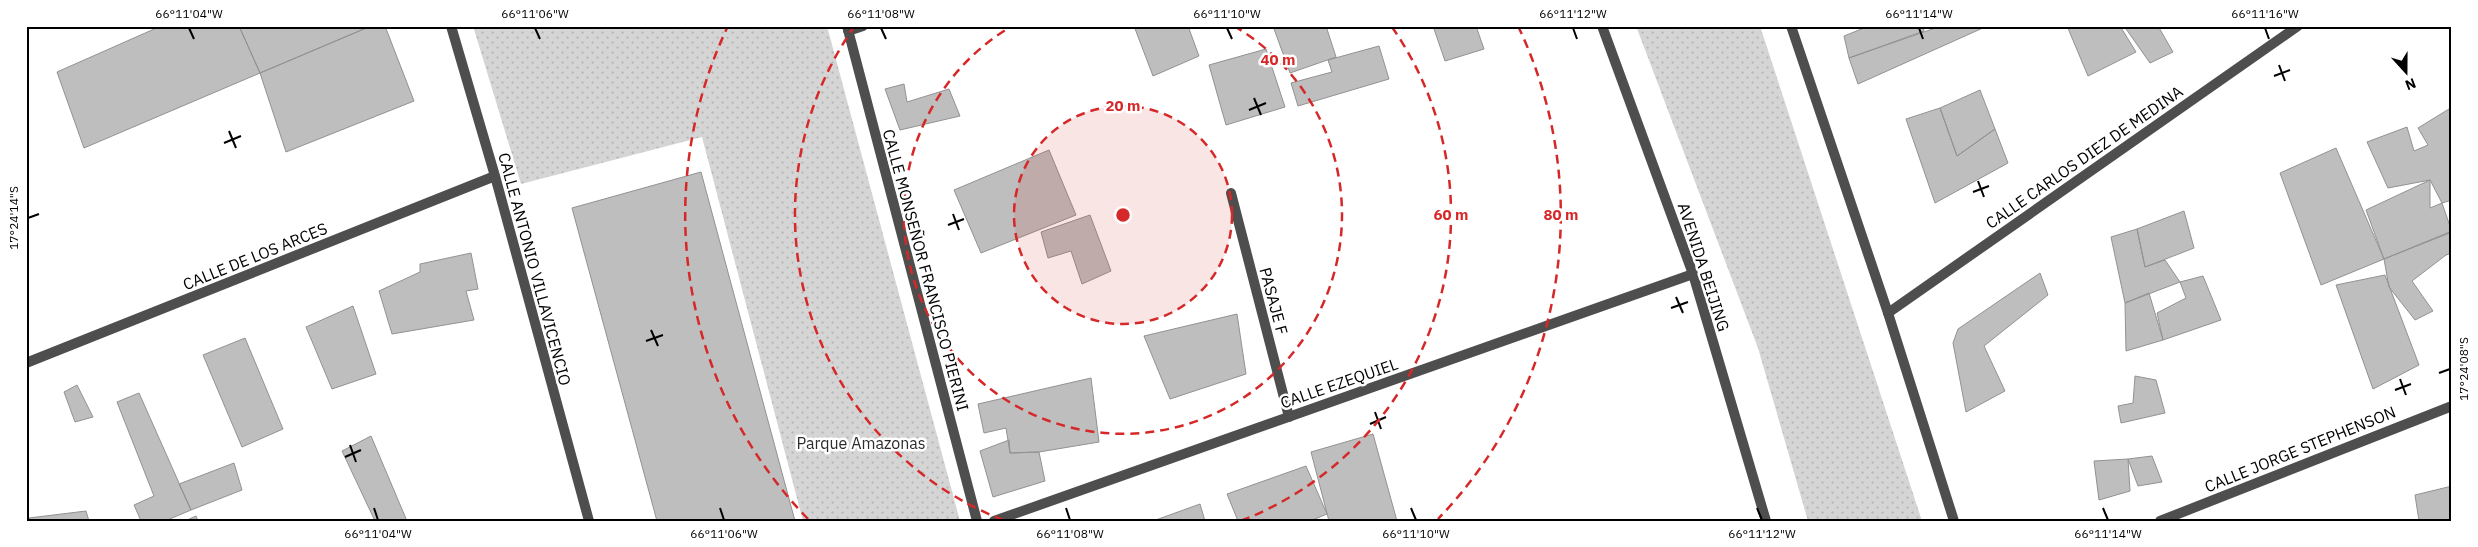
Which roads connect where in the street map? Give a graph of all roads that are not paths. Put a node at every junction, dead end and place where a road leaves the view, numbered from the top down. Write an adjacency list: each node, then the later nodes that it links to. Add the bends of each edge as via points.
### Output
1 (451, 26): 7 (street, CALLE ANTONIO VILLAVICENCIO)
2 (863, 26): 6 (street)
3 (1602, 26): 9 (street, AVENIDA BEIJING)
4 (1791, 26): 10 (street)
5 (2298, 26): 10 (street, CALLE CARLOS DIEZ DE MEDINA)
6 (847, 29): 15 (street, CALLE MONSEÑOR FRANCISCO PIERINI)
7 (495, 176): 11 (street, CALLE DE LOS ARCES); 14 (street, CALLE ANTONIO VILLAVICENCIO)
8 (1231, 193): 13 (street, PASAJE F)
9 (1693, 274): 13 (street, CALLE EZEQUIEL); 17 (street, AVENIDA BEIJING)
10 (1888, 313): 18 (street)
11 (26, 363)
12 (2452, 406): 19 (street, CALLE JORGE STEPHENSON)
13 (1289, 417): 16 (street, CALLE EZEQUIEL)
14 (589, 521)
15 (977, 521)
16 (994, 521)
17 (1766, 521)
18 (1954, 521)
19 (2160, 521)

